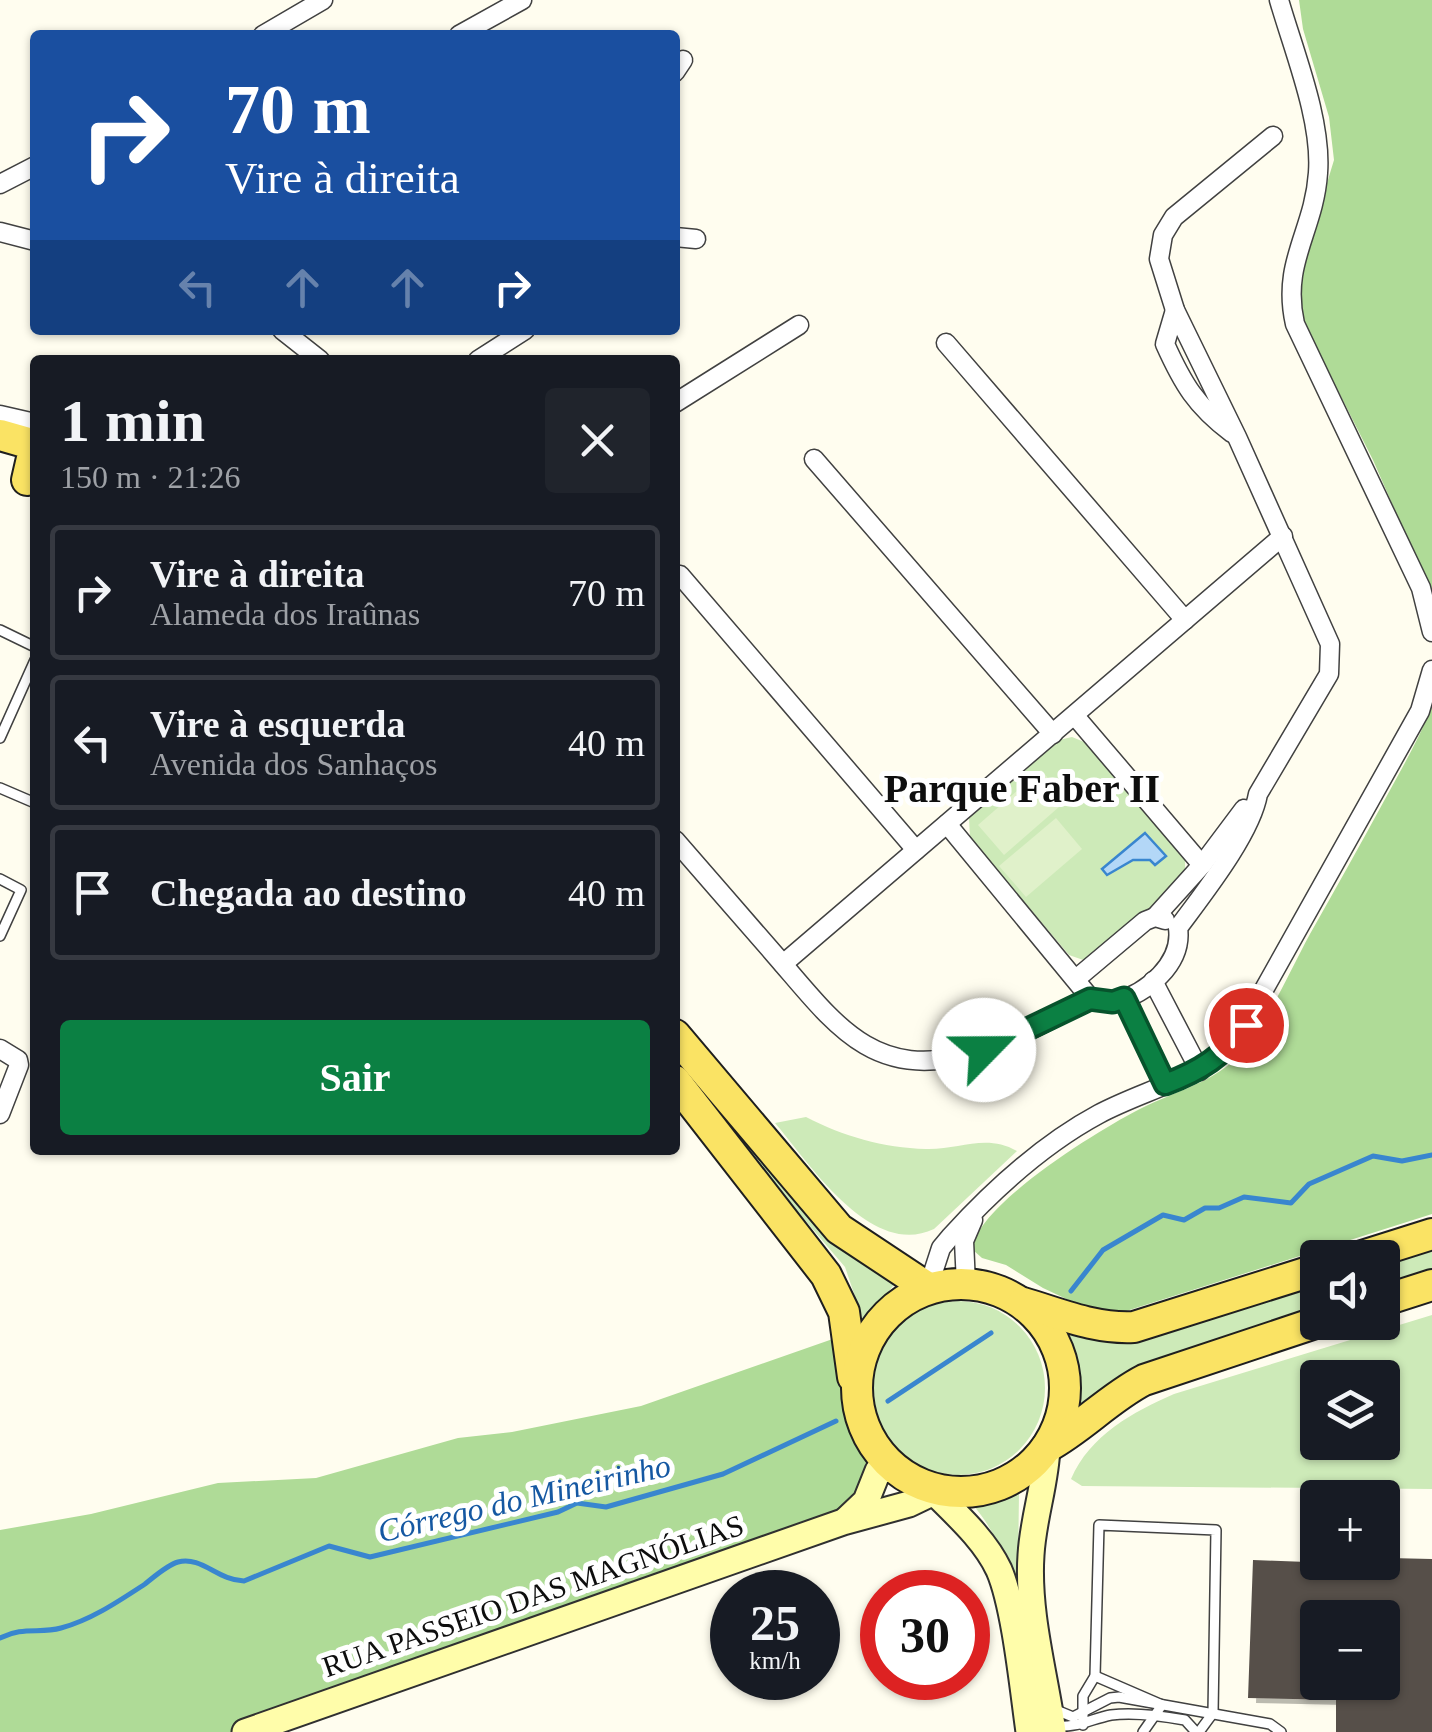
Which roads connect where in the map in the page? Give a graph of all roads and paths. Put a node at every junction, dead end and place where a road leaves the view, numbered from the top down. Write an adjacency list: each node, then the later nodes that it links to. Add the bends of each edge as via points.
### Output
1 (323, 0): 4 (street)
2 (522, 0): 5 (street)
3 (1279, 0): 29 (street, via 1318,153 1311,214 1290,283 1296,324 1421,588)
4 (271, 30)
5 (469, 30)
6 (1273, 136): 25 (street, via 1167,226 1159,259 1174,310 1165,344 1186,389 1238,437)
7 (30, 171): 8 (street)
8 (0, 184)
9 (0, 232): 12 (street)
10 (680, 237): 11 (street)
11 (696, 239)
12 (30, 240)
13 (799, 325): 19 (street)
14 (288, 335): 17 (street)
15 (517, 335): 18 (street)
16 (946, 342): 27 (street)
17 (314, 355)
18 (486, 355)
19 (680, 400)
20 (0, 415): 21 (street)
21 (30, 422)
22 (0, 435): 23 (main road)
23 (30, 444)
24 (814, 459): 34 (street)
25 (1282, 536): 27 (street); 37 (street, via 1331,658 1329,674)
26 (680, 575): 41 (street)
27 (1185, 620): 33 (street)
28 (0, 630): 30 (lane)
29 (1432, 632)
30 (30, 645)
31 (1432, 670): 53 (street, via 1420,710 1246,1025)
32 (30, 671): 35 (lane)
33 (1075, 716): 34 (street); 42 (street)
34 (1052, 734): 39 (street)
35 (0, 738)
36 (0, 788): 38 (lane)
37 (1258, 794): 42 (street); 45 (street, via 1240,835)
38 (30, 801)
39 (947, 824): 41 (street); 48 (street)
40 (680, 846): 47 (street)
41 (916, 850): 47 (street)
42 (1202, 865): 44 (street)
43 (0, 879): 46 (lane, via 21,890)
44 (1155, 918): 45 (street); 48 (street)
45 (1178, 928): 49 (street, via 1175,953)
46 (0, 936)
47 (783, 964): 51 (street, via 847,1036 886,1056 924,1062 984,1050)
48 (1076, 979): 51 (street)
49 (1153, 981): 50 (street); 53 (street)
50 (1124, 998): 51 (street); 55 (street)
51 (1090, 999)
52 (0, 1050): 56 (street, via 20,1065)
53 (1200, 1071): 55 (street)
54 (682, 1073): 63 (main road, via 839,1229); 67 (main road, via 826,1274 844,1312)
55 (1165, 1084): 57 (street, via 1097,1115)
56 (0, 1114)
57 (978, 1210): 61 (street, via 964,1241); 63 (street, via 941,1248)
58 (1432, 1234): 59 (main road)
59 (1400, 1244)
60 (1300, 1276): 65 (main road, via 1134,1327 1086,1324)
61 (966, 1284): 63 (main road); 65 (main road)
62 (1432, 1285): 64 (main road)
63 (928, 1288): 67 (main road, via 892,1310 876,1329)
64 (1400, 1295)
65 (1020, 1302): 68 (main road, via 1046,1327 1062,1360 1066,1396)
66 (1300, 1328): 68 (main road, via 1144,1380)
67 (854, 1384): 69 (main road, via 865,1428)
68 (1047, 1447): 70 (main road, via 1002,1484); 77 (street, via 1030,1553)
69 (894, 1468): 70 (main road); 71 (street, via 878,1471 866,1501)
70 (934, 1492): 71 (street, RUA PASSEIO DAS MAGNÓLIAS); 77 (street, via 998,1569)
71 (842, 1522): 79 (street, RUA PASSEIO DAS MAGNÓLIAS)
72 (1095, 1676): 73 (lane); 74 (lane, via 1083,1696); 75 (lane, via 1099,1526 1216,1530)
73 (1162, 1704): 74 (lane, via 1110,1698); 75 (lane); 76 (lane)
74 (1085, 1711): 77 (lane); 78 (lane)
75 (1213, 1714): 81 (lane); 82 (lane)
76 (1152, 1718): 78 (lane, via 1116,1714); 80 (lane); 81 (lane, via 1185,1720)
77 (1046, 1724): 78 (lane)
78 (1084, 1725)
79 (245, 1732)
80 (1143, 1732)
81 (1198, 1732)
82 (1282, 1732)

